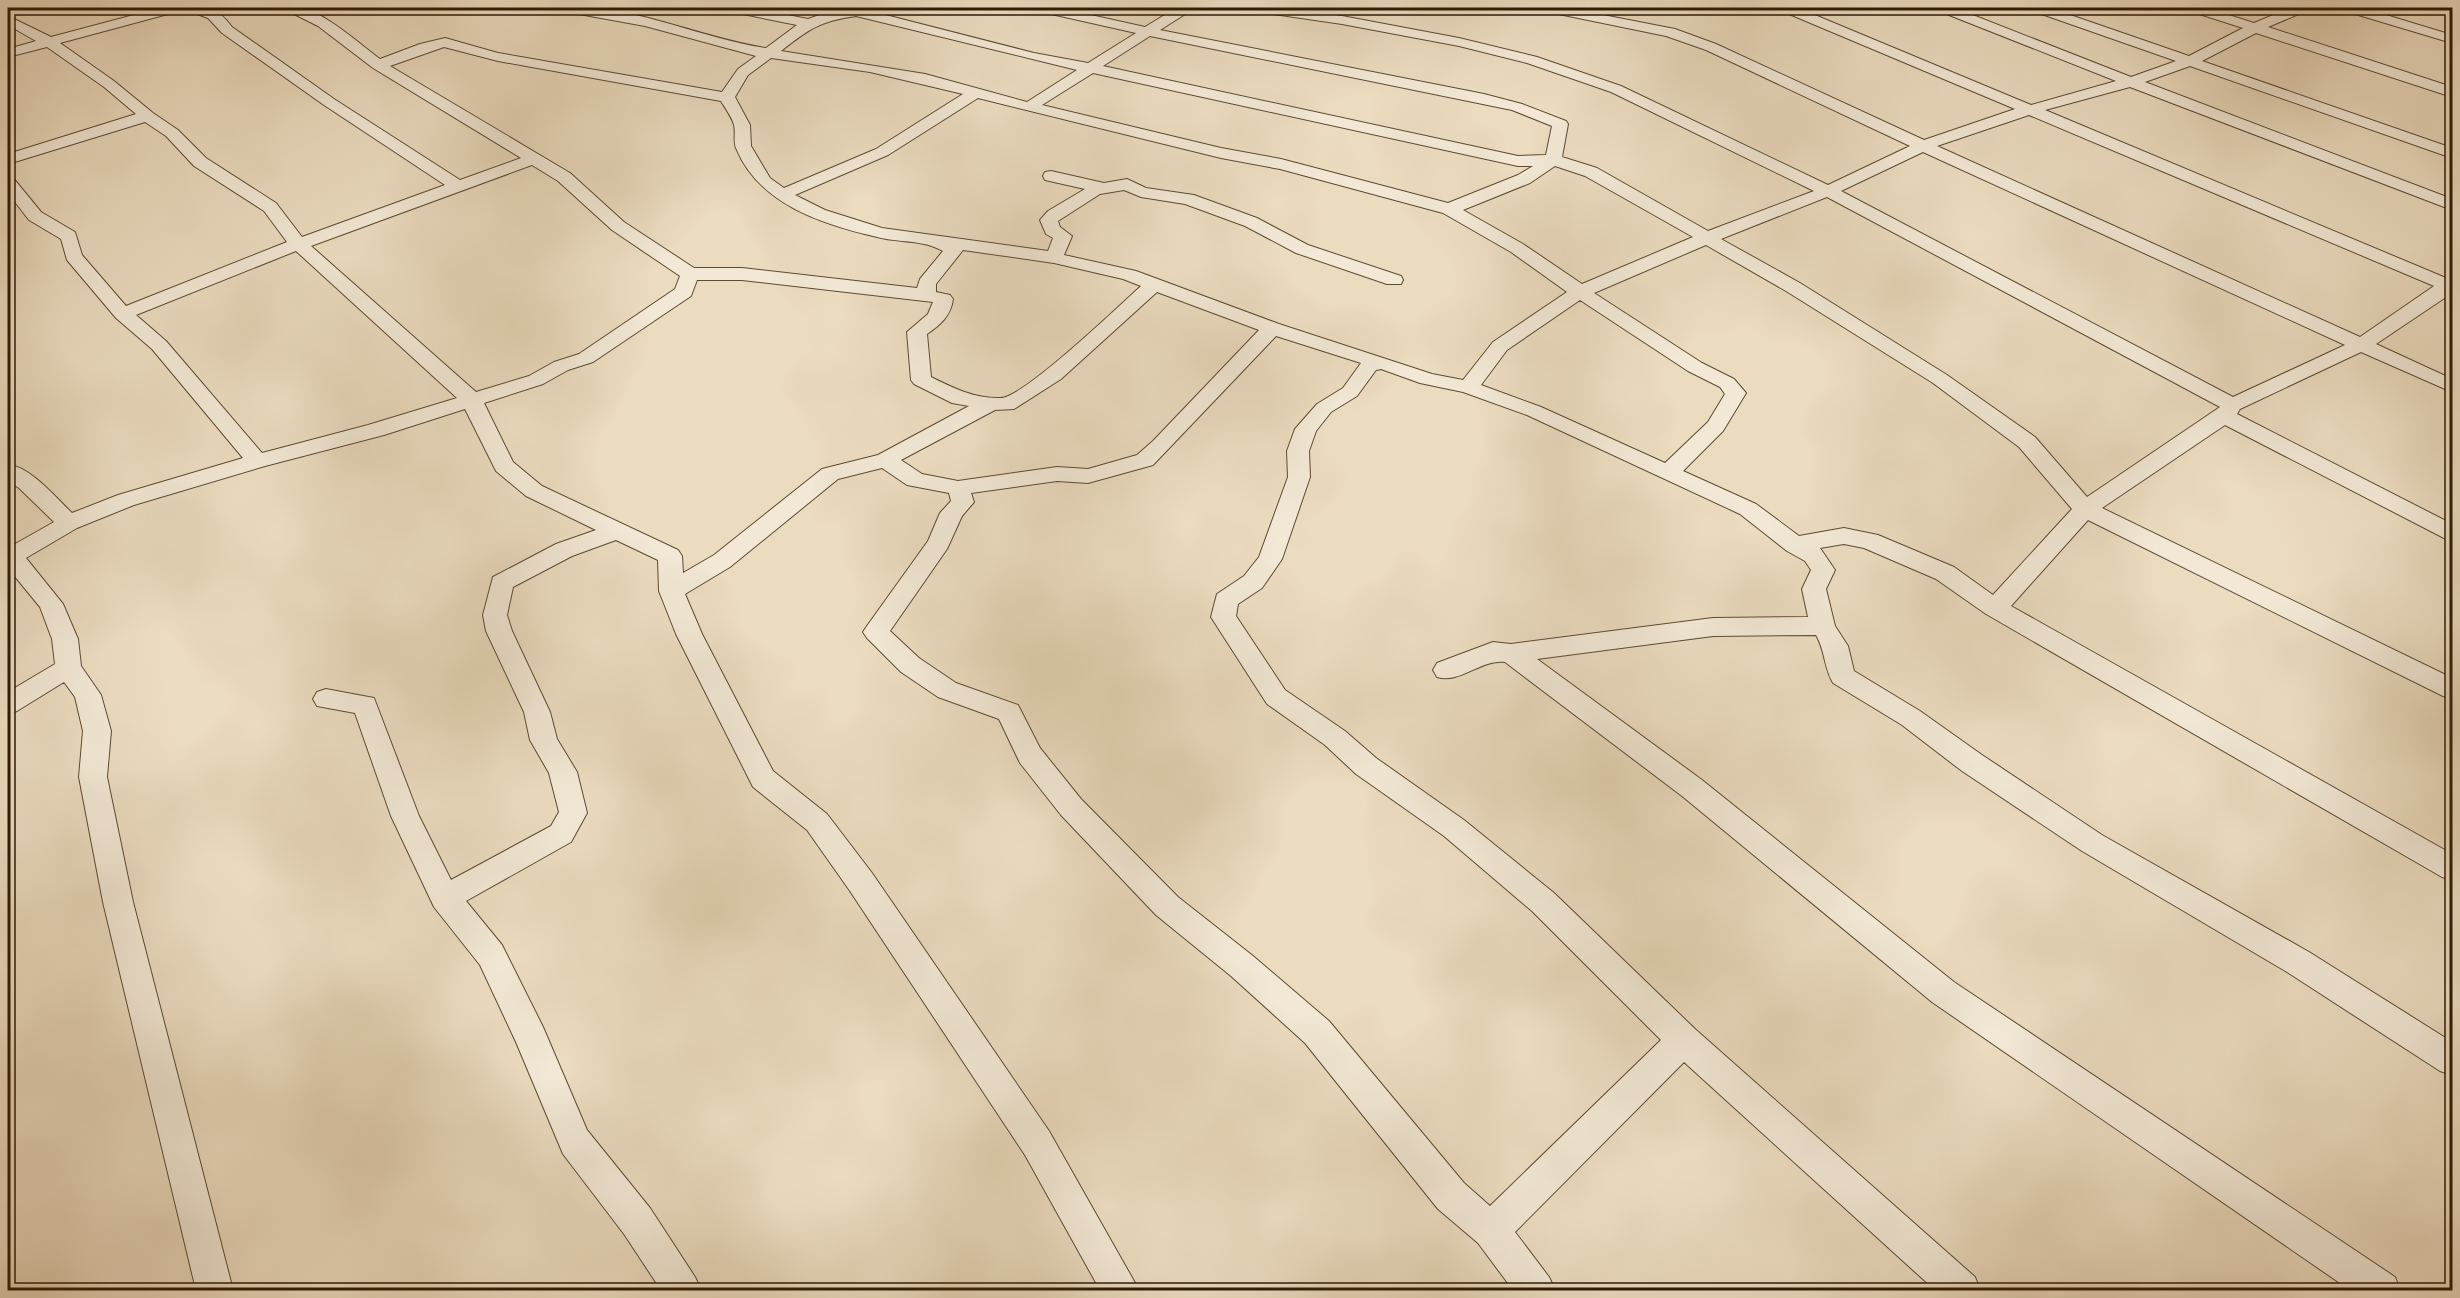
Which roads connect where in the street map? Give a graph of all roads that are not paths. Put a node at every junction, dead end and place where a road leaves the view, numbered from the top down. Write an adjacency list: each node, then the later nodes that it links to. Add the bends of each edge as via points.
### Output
1 (171, 8): 23 (street)
2 (194, 8): 43 (street, via 206,9 227,30)
3 (568, 8): 25 (street, via 647,22)
4 (734, 8): 19 (street)
5 (1043, 8): 21 (street)
6 (1185, 8): 21 (street)
7 (1259, 8): 17 (street)
8 (1549, 8): 36 (street, via 1670,32 1711,47)
9 (1787, 8): 34 (street)
10 (1944, 8): 29 (street)
11 (2038, 8): 26 (street)
12 (2195, 8): 20 (street)
13 (2301, 8): 20 (street)
14 (2350, 8): 22 (street)
15 (861, 10): 19 (street); 28 (street)
16 (301, 12): 27 (street, via 323,23)
17 (1347, 14): 45 (street, via 1532,60 1606,85)
18 (8, 20): 23 (street)
19 (809, 23): 25 (street)
20 (2256, 27): 26 (street); 30 (street)
21 (1149, 32): 28 (street); 40 (street, via 1517,106 1560,124)
22 (2452, 39)
23 (49, 42): 24 (street); 35 (street)
24 (8, 53)
25 (770, 54): 31 (street, via 870,68); 32 (street, via 743,72)
26 (2188, 62): 29 (street); 37 (street)
27 (378, 64): 32 (street, via 446,42 498,57); 39 (street)
28 (1089, 69): 33 (street); 40 (street, via 1174,84 1518,161)
29 (2131, 82): 34 (street); 47 (street)
30 (2452, 92)
31 (975, 93): 33 (street); 46 (street, via 882,152)
32 (727, 97): 46 (street, via 742,125 743,146 753,165)
33 (1029, 107): 48 (street, via 1281,164)
34 (2028, 110): 36 (street); 56 (street)
35 (147, 116): 38 (street); 51 (street, via 172,133 200,162 270,207)
36 (1923, 146): 45 (street); 61 (street)
37 (2452, 153)
38 (8, 159)
39 (533, 159): 43 (street); 53 (street, via 564,177 618,226)
40 (1553, 160): 48 (street, via 1524,178); 49 (street, via 1591,172)
41 (1051, 176): 44 (street)
42 (8, 183): 59 (street, via 34,216 69,236 74,256)
43 (457, 185): 51 (street)
44 (1102, 188): 52 (street, via 1049,220 1052,230 1063,236); 54 (street, via 1127,184 1141,192 1188,199 1251,222 1302,249)
45 (1828, 191): 49 (street); 67 (street)
46 (781, 195): 50 (street, via 853,226)
47 (2452, 205)
48 (1449, 209): 57 (street, via 1517,248)
49 (1706, 239): 57 (street); 73 (street, via 1793,287 1940,379 2027,442)
50 (940, 243): 52 (street); 58 (street, via 954,250 927,282)
51 (298, 244): 59 (street); 65 (street)
52 (1054, 258): 55 (street)
53 (690, 274): 58 (street, via 742,274); 65 (street, via 684,292 586,358 536,380)
54 (1394, 280)
55 (1154, 284): 60 (street); 66 (street, via 1054,375 1007,405)
56 (2451, 285): 61 (street)
57 (1580, 292): 64 (street, via 1500,346); 71 (street, via 1695,367 1727,383 1736,393 1728,412 1702,444)
58 (926, 295): 66 (street, via 943,299 943,309 934,321 917,332 921,380 959,399)
59 (123, 314): 69 (street, via 159,345)
60 (1272, 328): 62 (street); 72 (street, via 1144,460 1088,476 1057,474)
61 (2363, 345): 63 (street); 67 (street)
62 (1383, 363): 64 (street, via 1427,379); 90 (street, via 1370,364 1350,392 1324,408 1306,429 1298,451 1299,477 1270,559 1253,582 1226,600 1223,617 1276,697 1455,828 1543,902)
63 (2452, 386)
64 (1468, 387): 71 (street, via 1534,411)
65 (471, 399): 69 (street, via 376,430); 75 (street, via 504,466 534,491)
66 (992, 403): 68 (street)
67 (2229, 411): 73 (street); 76 (street)
68 (886, 460): 72 (street, via 915,480); 79 (street, via 830,474 722,561)
69 (257, 461): 74 (street, via 126,500)
70 (8, 471): 74 (street, via 27,483)
71 (1668, 472): 77 (street, via 1748,509)
72 (958, 488): 92 (street, via 963,502 952,513 939,543 876,632 910,665 947,690 1009,712 1030,755 1071,807 1167,906 1317,1032 1451,1196)
73 (2085, 509): 80 (street); 85 (street)
74 (69, 523): 78 (street)
75 (619, 530): 79 (street, via 669,555); 89 (street, via 564,550 502,584 495,615 497,623 537,712 544,740 563,772 573,813 561,834)
76 (2452, 533)
77 (1795, 545): 80 (street, via 1844,536 1870,541 1945,573); 81 (street, via 1814,555 1822,570 1814,589)
78 (9, 557): 83 (street, via 51,604 65,639)
79 (671, 591): 95 (street, via 763,779 817,822 861,882 1037,1143)
80 (1995, 608): 88 (street)
81 (1824, 626): 82 (street, via 1713,627); 91 (street, via 1835,646 1842,676 1911,718 2092,843 2298,962)
82 (1511, 653): 84 (street, via 1494,651); 98 (street, via 1692,788 1943,992)
83 (68, 668): 87 (street); 93 (street, via 88,695 97,731 93,777 118,902)
84 (1446, 670)
85 (2452, 689)
86 (326, 699): 89 (street, via 365,705 405,816)
87 (8, 704)
88 (2452, 868)
89 (445, 898): 94 (street, via 491,956 575,1142 637,1221)
90 (1683, 1040): 92 (street); 97 (street)
91 (2452, 1060)
92 (1491, 1230): 96 (street)
93 (214, 1290)
94 (682, 1290)
95 (1120, 1290)
96 (1536, 1290)
97 (1962, 1290)
98 (2382, 1290)

